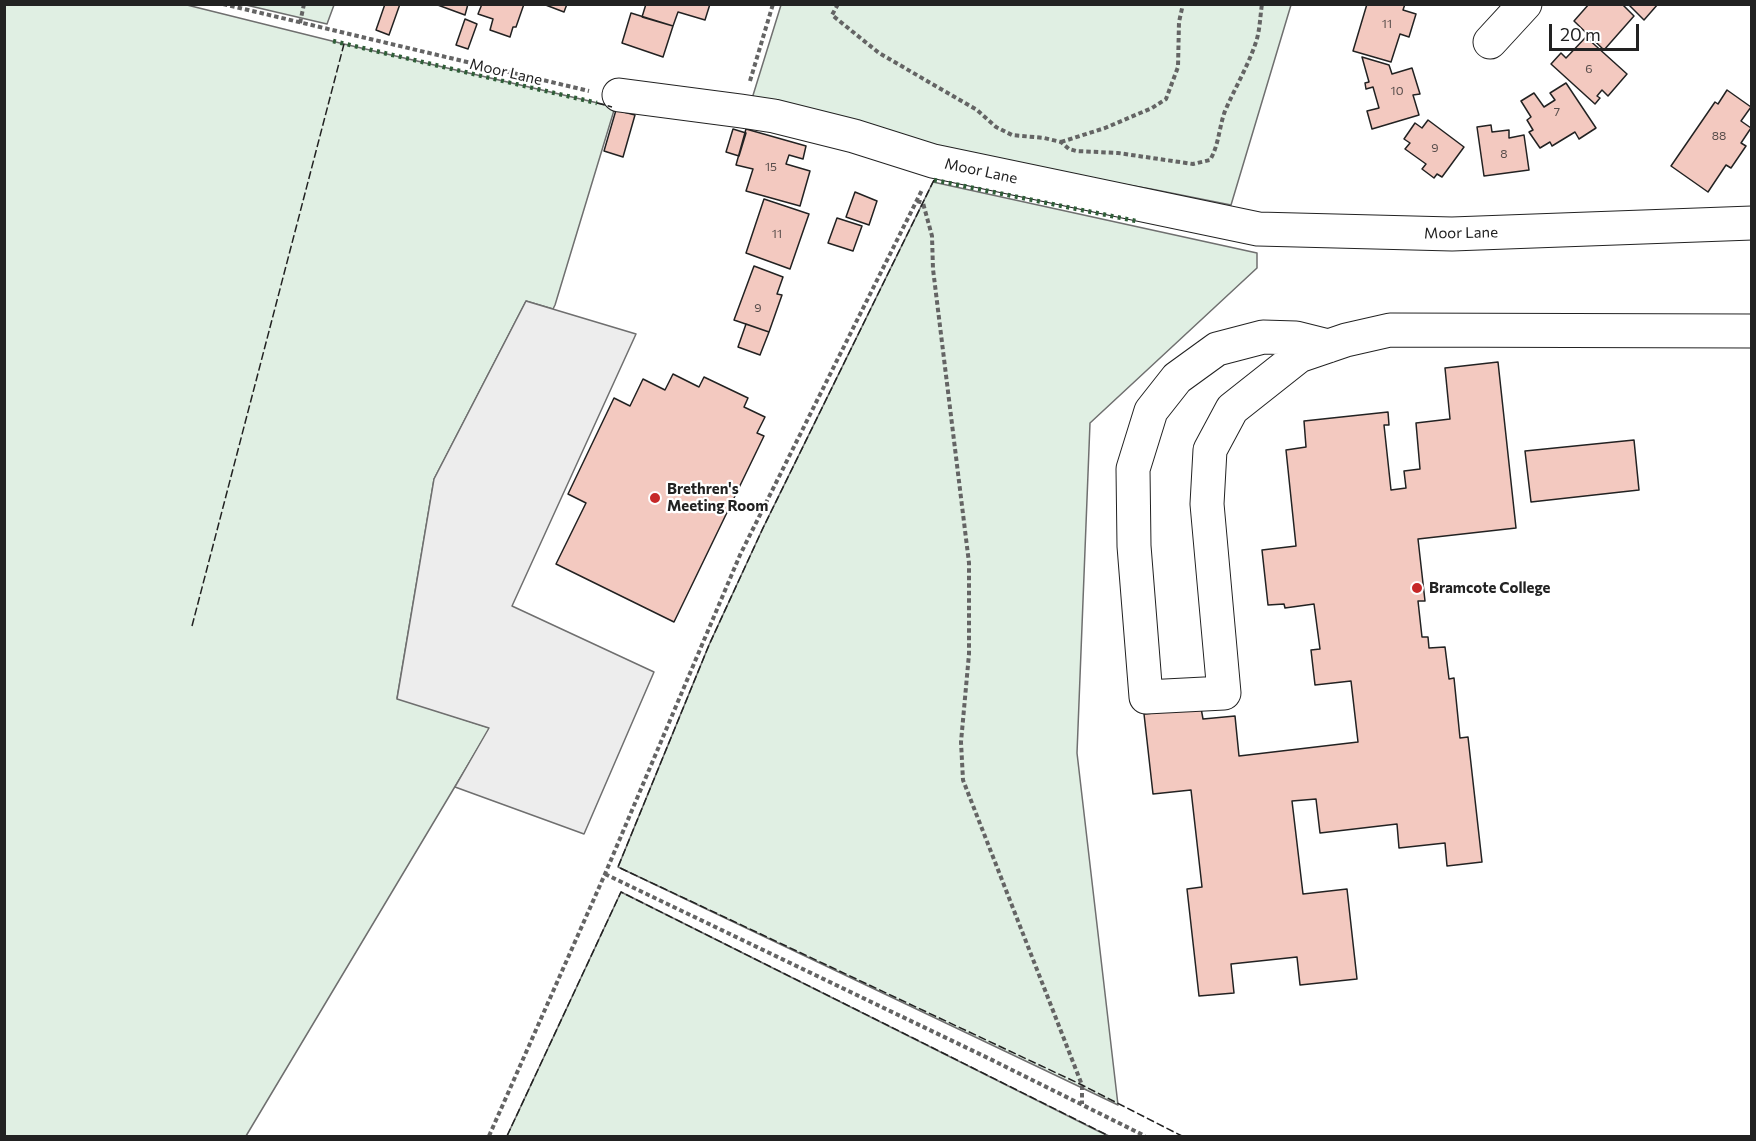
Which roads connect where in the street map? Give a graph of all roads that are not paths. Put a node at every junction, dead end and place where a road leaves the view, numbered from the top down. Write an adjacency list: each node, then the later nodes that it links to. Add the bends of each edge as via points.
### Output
1 (1525, 4): 2 (street)
2 (1490, 42)
3 (620, 95): 4 (street, Moor Lane, via 774,116 933,161 1258,229 1452,234)
4 (1752, 223)
5 (1752, 332): 6 (street, via 1390,330)
6 (1328, 346): 6 (street, via 1296,338 1263,337 1217,348 1177,378 1151,411 1133,469 1134,546 1146,697 1224,693 1207,504 1210,450 1232,409 1299,356)

